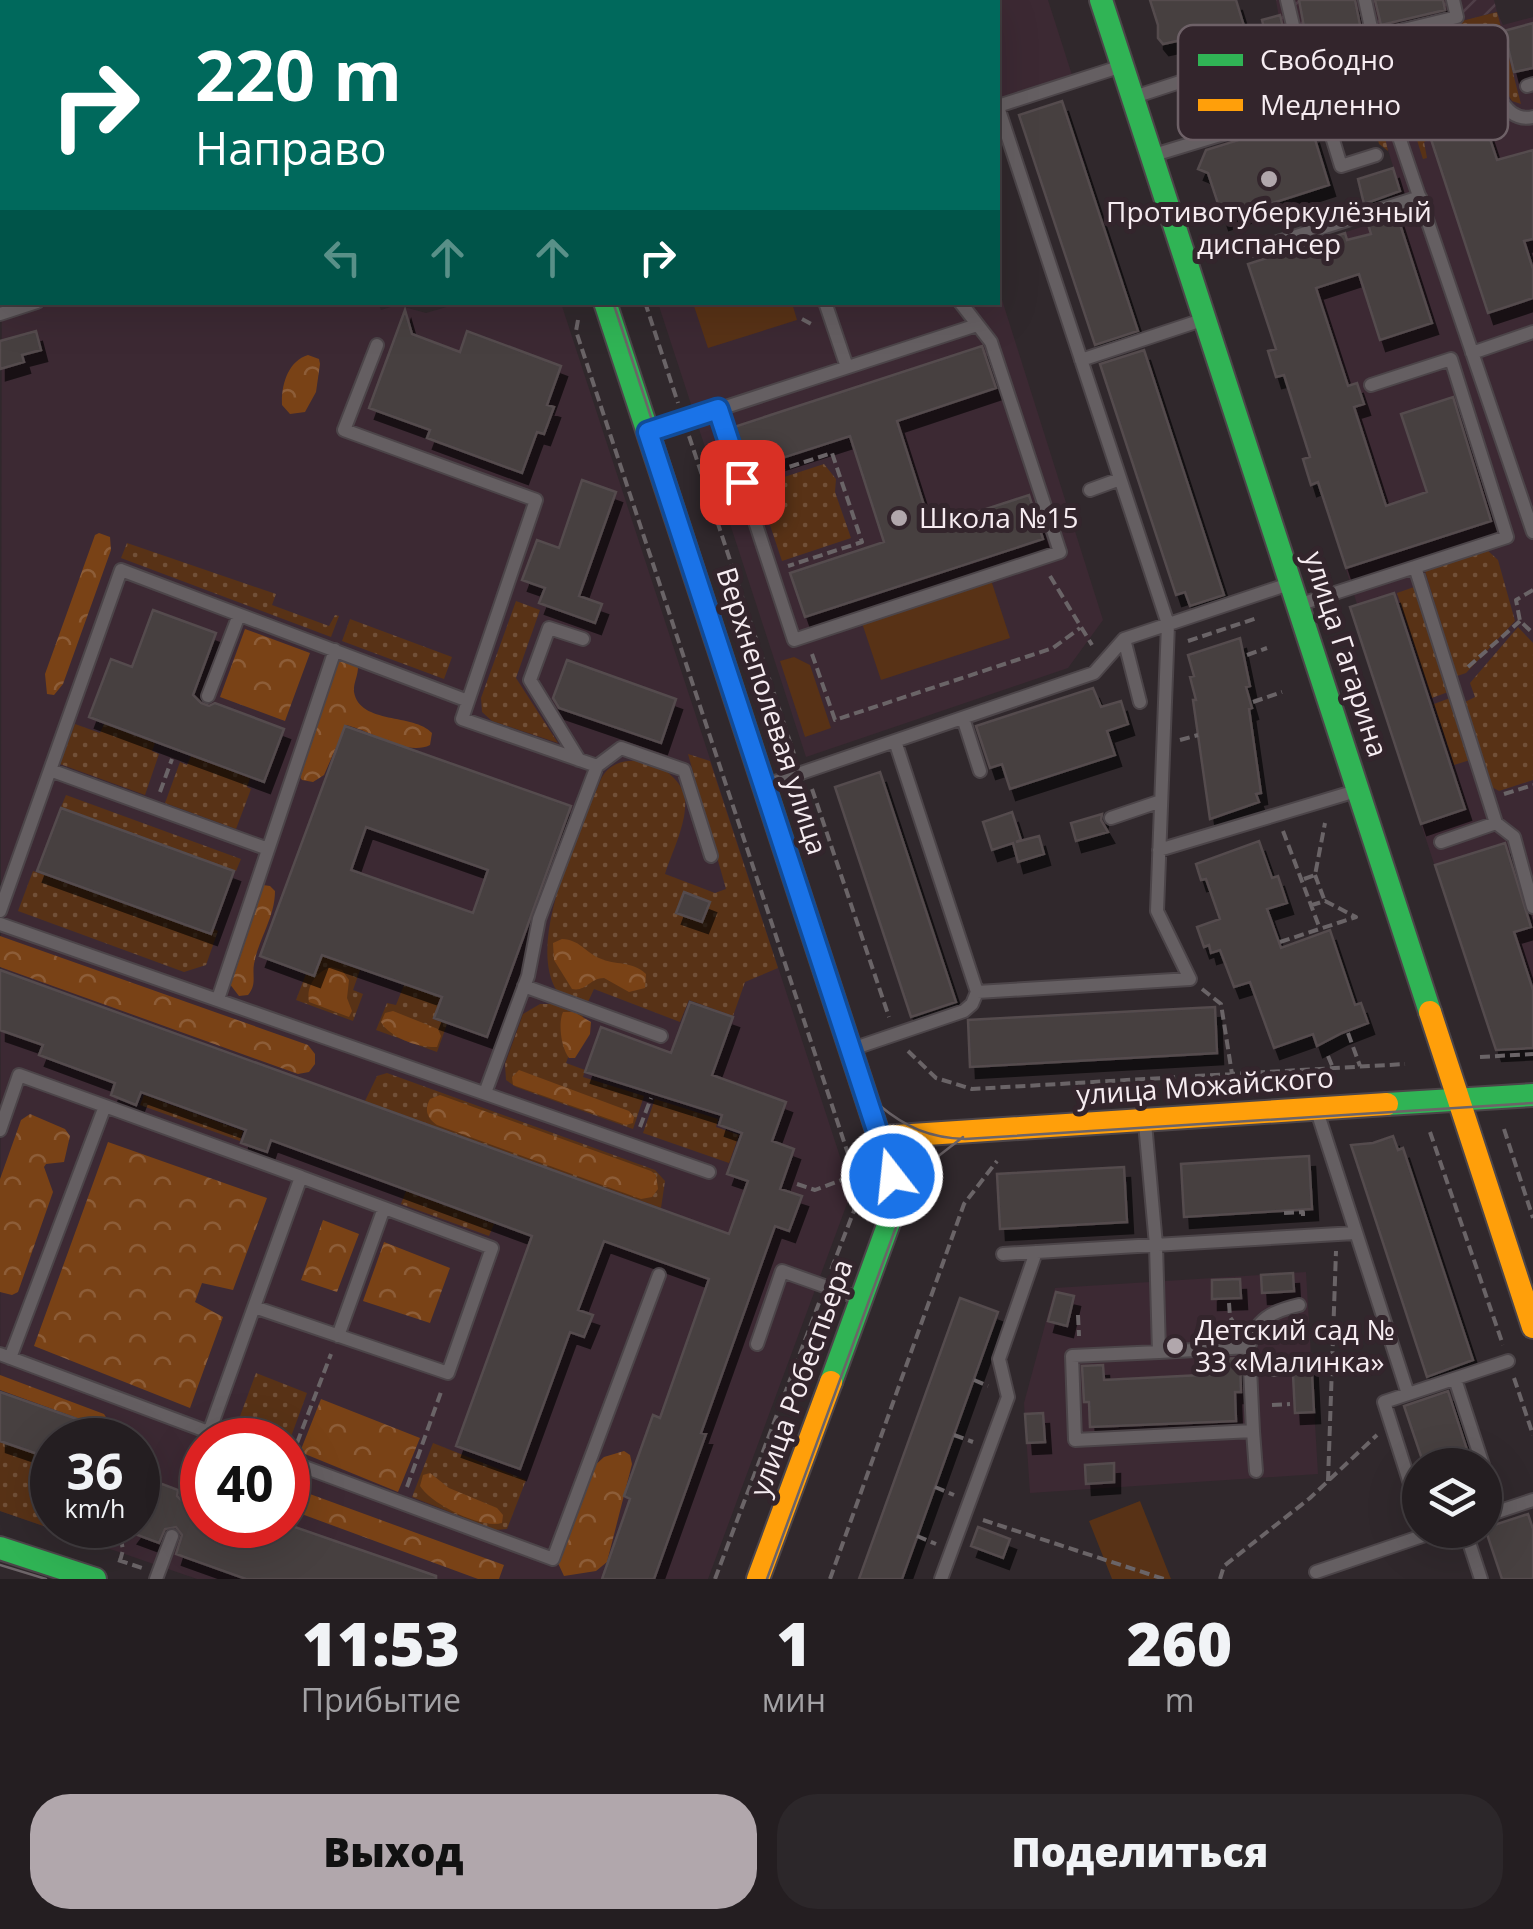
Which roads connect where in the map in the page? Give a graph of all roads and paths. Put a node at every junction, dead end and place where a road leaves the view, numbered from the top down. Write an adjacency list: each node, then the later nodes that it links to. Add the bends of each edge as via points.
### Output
1 (1101, 0): 8 (street, улица Гагарина)
2 (1287, 0): 5 (lane)
3 (1364, 0): 6 (lane)
4 (1454, 0): 7 (lane, via 1458,17)
5 (1293, 25)
6 (1370, 25)
7 (1426, 25)
8 (1122, 66): 10 (street, улица Гагарина); 11 (lane)
9 (1178, 83): 10 (lane)
10 (1133, 98): 19 (street, улица Гагарина)
11 (1000, 106)
12 (1508, 109): 14 (lane, via 1519,118)
13 (1000, 113): 34 (lane)
14 (1533, 117)
15 (1204, 140): 19 (lane)
16 (1333, 140): 18 (lane, via 1341,166)
17 (1402, 140): 20 (lane)
18 (1376, 155)
19 (1152, 156): 29 (street, улица Гагарина)
20 (1420, 197): 21 (lane); 33 (lane)
21 (1252, 250)
22 (27, 305): 27 (lane)
23 (607, 305): 39 (street, Верхнеполевая улица)
24 (646, 305): 38 (path)
25 (826, 305): 35 (lane)
26 (962, 305): 30 (lane)
27 (0, 314)
28 (578, 316): 129 (path, via 576,332)
29 (1205, 320): 34 (lane); 48 (street, улица Гагарина)
30 (977, 324): 35 (lane); 44 (lane, via 991,342 1060,552)
31 (1533, 332): 33 (lane)
32 (377, 345): 66 (lane, via 344,430 536,500)
33 (1472, 353): 43 (lane)
34 (1081, 360): 40 (lane)
35 (847, 367): 37 (lane)
36 (1371, 386): 45 (lane, via 1451,359 1508,537)
37 (718, 409): 38 (lane); 41 (lane)
38 (684, 420): 39 (lane); 77 (path, via 794,753)
39 (648, 432): 80 (street, Верхнеполевая улица)
40 (1120, 479): 42 (lane); 52 (lane)
41 (742, 482): 46 (lane); 46 (path, via 832,454 862,542)
42 (1090, 490)
43 (1533, 532)
44 (1040, 558): 53 (path); 55 (lane)
45 (1415, 567): 48 (lane); 63 (lane)
46 (772, 571): 55 (lane, via 794,640)
47 (1533, 590): 51 (path, via 1516,600)
48 (1295, 594): 52 (lane); 81 (street, улица Гагарина)
49 (240, 614): 60 (lane); 65 (lane); 76 (lane, via 121,570)
50 (1257, 618): 58 (path)
51 (1520, 621): 54 (path); 63 (path)
52 (1168, 624): 57 (lane); 83 (lane)
53 (1080, 628): 55 (path, via 1052,648 835,720); 62 (path)
54 (1533, 634)
55 (806, 635)
56 (582, 639): 74 (lane, via 549,628 530,680)
57 (1124, 639): 62 (lane); 67 (lane)
58 (1179, 644)
59 (1267, 648): 61 (path)
60 (336, 650): 66 (lane); 90 (lane)
61 (1247, 655)
62 (1104, 660): 69 (lane, via 1094,673)
63 (1452, 682): 82 (lane)
64 (1282, 692): 68 (path)
65 (208, 696)
66 (468, 700): 74 (lane, via 462,719)
67 (1140, 702)
68 (1253, 702)
69 (963, 718): 71 (lane); 78 (lane)
70 (1198, 735): 72 (path)
71 (896, 741): 77 (lane); 104 (lane)
72 (1176, 742)
73 (172, 759): 84 (path)
74 (579, 760): 75 (lane)
75 (597, 766): 92 (lane, via 621,748 684,770); 103 (lane, via 539,919)
76 (50, 770): 84 (lane); 98 (lane)
77 (806, 771): 80 (lane); 107 (path)
78 (980, 772)
79 (1533, 785): 82 (path)
80 (764, 786): 109 (street, Верхнеполевая улица)
81 (1359, 790): 91 (lane); 120 (street, улица Гагарина)
82 (1488, 799): 87 (lane)
83 (1161, 801): 85 (lane); 91 (lane)
84 (154, 808): 90 (lane)
85 (1111, 818)
86 (1325, 823): 93 (path)
87 (1496, 823): 89 (lane); 97 (lane, via 1514,837)
88 (1281, 826): 94 (path)
89 (1441, 842)
90 (268, 849): 105 (lane)
91 (1159, 850): 102 (lane, via 1158,911)
92 (710, 856)
93 (1316, 875): 94 (path); 95 (path)
94 (1302, 880): 96 (path)
95 (1324, 901): 96 (path); 100 (path, via 1356,916)
96 (1312, 905): 100 (path)
97 (1533, 908)
98 (0, 911)
99 (0, 924): 105 (lane)
100 (1320, 928): 101 (path)
101 (1280, 942)
102 (1190, 979): 104 (lane); 116 (path, via 1221,1004)
103 (524, 986): 108 (lane); 117 (lane)
104 (978, 992): 107 (lane, via 964,1011)
105 (218, 999): 117 (lane)
106 (1348, 1033): 114 (path)
107 (895, 1035): 109 (lane); 116 (path, via 936,1078 972,1089)
108 (661, 1036)
109 (852, 1049): 126 (street, Верхнеполевая улица)
110 (1533, 1054): 112 (path)
111 (1328, 1056): 115 (path)
112 (1480, 1057)
113 (1404, 1064): 114 (path)
114 (1360, 1066): 115 (path)
115 (1333, 1068): 116 (path)
116 (1232, 1074)
117 (485, 1093): 127 (lane)
118 (1533, 1095): 120 (street, улица Можайского)
119 (651, 1098): 127 (path)
120 (1460, 1100): 122 (street, улица Можайского); 141 (street, улица Гагарина)
121 (104, 1106): 125 (lane, via 19,1075); 130 (lane); 152 (lane)
122 (1316, 1109): 123 (street, улица Можайского); 136 (lane)
123 (1145, 1120): 126 (street, улица Можайского); 138 (lane)
124 (1503, 1128): 135 (path)
125 (0, 1130)
126 (881, 1138): 144 (street, улица Робеспьера, via 893,1198)
127 (634, 1146): 128 (lane)
128 (709, 1172)
129 (855, 1175): 131 (path, via 815,1190); 143 (path, via 858,1198)
130 (300, 1177): 132 (lane); 146 (lane)
131 (798, 1184)
132 (384, 1208): 148 (lane); 154 (lane, via 492,1248)
133 (1303, 1212): 134 (path)
134 (1284, 1213)
135 (1533, 1218)
136 (1355, 1233): 137 (lane); 158 (lane)
137 (1337, 1234): 138 (lane); 170 (path)
138 (1156, 1245): 139 (lane); 151 (lane)
139 (1036, 1252): 140 (lane); 176 (lane, via 999,1359 1008,1398)
140 (1003, 1254)
141 (1524, 1268): 147 (street, улица Гагарина)
142 (659, 1275): 174 (lane, via 554,1560)
143 (825, 1286): 144 (lane); 149 (lane, via 782,1271); 188 (path)
144 (862, 1300): 189 (street, улица Робеспьера)
145 (1300, 1306): 150 (lane, via 1261,1320)
146 (254, 1307): 148 (lane); 159 (lane)
147 (1533, 1327)
148 (338, 1336): 154 (lane); 160 (path)
149 (757, 1344)
150 (1249, 1347): 151 (lane); 163 (lane)
151 (1159, 1352): 163 (lane, via 1072,1356 1076,1440)
152 (5, 1356): 162 (lane)
153 (1508, 1361): 155 (lane)
154 (448, 1373): 174 (path)
155 (1455, 1378): 158 (lane); 166 (lane)
156 (974, 1380): 157 (path)
157 (991, 1387)
158 (1408, 1394): 161 (lane, via 1384,1402)
159 (214, 1418)
160 (305, 1418)
161 (1390, 1420): 167 (lane); 170 (path)
162 (180, 1425)
163 (1253, 1431): 169 (lane)
164 (954, 1435): 165 (path)
165 (979, 1445)
166 (1478, 1448)
167 (1402, 1458)
168 (310, 1470): 174 (lane)
169 (1256, 1471)
170 (1328, 1481): 192 (path, via 1224,1566)
171 (935, 1488): 172 (path)
172 (960, 1497)
173 (1533, 1500): 175 (lane)
174 (401, 1503)
175 (1502, 1511)
176 (965, 1514): 190 (lane); 191 (path)
177 (172, 1536): 187 (lane)
178 (918, 1536): 180 (path)
179 (1402, 1542): 185 (lane)
180 (941, 1546)
181 (0, 1548): 186 (street, via 24,1562)
182 (123, 1548): 184 (path)
183 (1471, 1548): 193 (lane)
184 (120, 1560)
185 (1316, 1572)
186 (95, 1579)
187 (156, 1579)
188 (715, 1579)
189 (758, 1579)
190 (941, 1579)
191 (1164, 1579)
192 (1220, 1579)
193 (1481, 1579)

